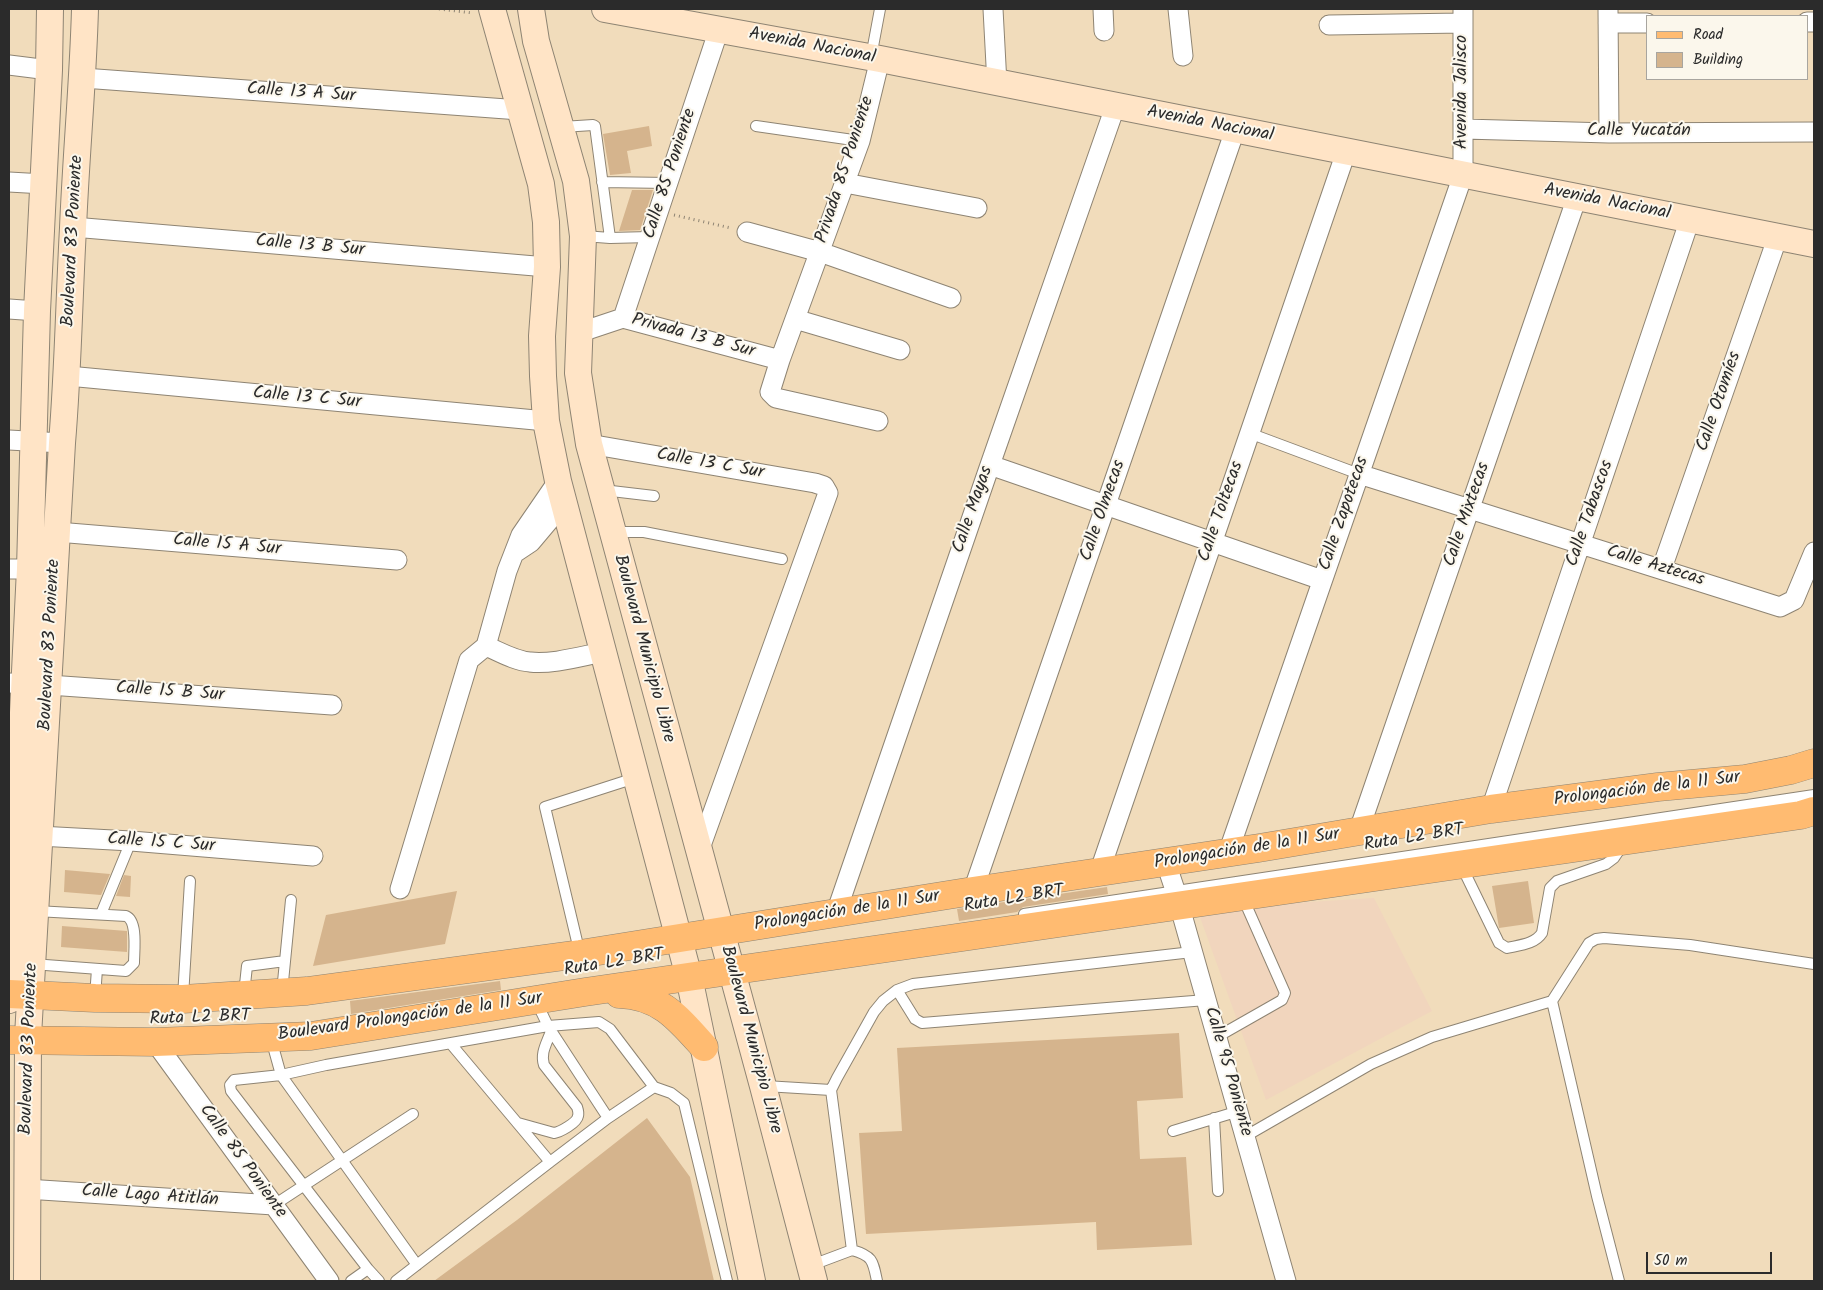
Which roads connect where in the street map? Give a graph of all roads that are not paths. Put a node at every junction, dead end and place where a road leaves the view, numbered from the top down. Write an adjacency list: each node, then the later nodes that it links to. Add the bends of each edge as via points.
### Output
1 (50, 9): 19 (main road, Boulevard 83 Poniente)
2 (85, 9): 20 (main road, Boulevard 83 Poniente)
3 (531, 9): 25 (main road, Boulevard Municipio Libre, via 536,41)
4 (605, 9): 14 (main road, Avenida Nacional)
5 (880, 9): 17 (lane)
6 (993, 9): 21 (street)
7 (1103, 9): 15 (street)
8 (1178, 9): 16 (street)
9 (492, 12): 23 (main road)
10 (1463, 16): 13 (street); 26 (street, Avenida Jalisco)
11 (1608, 16): 12 (street); 29 (street)
12 (1646, 23)
13 (1329, 25)
14 (719, 29): 17 (main road, Avenida Nacional); 35 (street, Calle 85 Poniente)
15 (1104, 31)
16 (1183, 56)
17 (875, 59): 21 (main road, Avenida Nacional); 30 (street, Privada 85 Poniente)
18 (9, 65): 19 (street)
19 (49, 70): 37 (main road, Boulevard 83 Poniente)
20 (83, 78): 23 (street, Calle 13 A Sur); 41 (main road, Boulevard 83 Poniente)
21 (997, 84): 22 (main road, Avenida Nacional)
22 (1115, 107): 27 (main road, Avenida Nacional); 65 (street, Calle Mayas)
23 (520, 110): 49 (main road, via 541,184)
24 (756, 126): 30 (lane)
25 (561, 127): 34 (lane, via 594,125); 43 (main road, Boulevard Municipio Libre, via 576,182)
26 (1464, 129): 29 (street, Calle Yucatán); 32 (street, Avenida Jalisco)
27 (1235, 130): 31 (main road, Avenida Nacional); 70 (street, Calle Olmecas)
28 (1814, 132): 29 (street, Calle Yucatán)
29 (1609, 133)
30 (860, 141): 36 (street, Privada 85 Poniente)
31 (1346, 152): 32 (main road, Avenida Nacional); 61 (street, Calle Toltecas)
32 (1463, 175): 38 (main road, Avenida Nacional); 66 (street, Calle Zapotecas)
33 (9, 182): 37 (street)
34 (602, 182): 35 (lane); 46 (lane)
35 (668, 183): 45 (street, Calle 85 Poniente)
36 (845, 183): 39 (street); 48 (street, Privada 85 Poniente)
37 (44, 184): 52 (main road, Boulevard 83 Poniente)
38 (1577, 197): 40 (main road, Avenida Nacional); 71 (street, Calle Mixtecas)
39 (977, 208)
40 (1690, 219): 44 (main road, Avenida Nacional); 75 (street, Calle Tabascos)
41 (73, 227): 49 (street, Calle 13 B Sur); 58 (main road, Boulevard 83 Poniente)
42 (746, 232): 48 (street, Privada 85 Poniente)
43 (583, 236): 46 (lane); 55 (main road, Boulevard Municipio Libre)
44 (1778, 236): 47 (main road, Avenida Nacional); 79 (street, Calle Otomíes)
45 (650, 237): 46 (lane); 53 (street, Calle 85 Poniente)
46 (610, 238)
47 (1814, 244)
48 (820, 252): 50 (street); 54 (street, Privada 85 Poniente)
49 (547, 267): 60 (main road, via 542,336)
50 (952, 298)
51 (9, 309): 52 (street)
52 (38, 311): 62 (main road, Boulevard 83 Poniente)
53 (623, 318): 55 (street, Privada 13 B Sur); 57 (street, Privada 13 B Sur)
54 (795, 319): 56 (street); 57 (street, Privada 85 Poniente)
55 (578, 333): 64 (main road, Boulevard Municipio Libre, via 578,373)
56 (900, 350)
57 (780, 360): 59 (street, Privada 85 Poniente, via 770,392 776,398)
58 (68, 376): 60 (street, Calle 13 C Sur); 63 (main road, Boulevard 83 Poniente)
59 (878, 421)
60 (546, 422): 68 (main road)
61 (1249, 434): 66 (lane); 74 (street, Calle Toltecas)
62 (21, 441): 63 (street); 80 (main road, Boulevard 83 Poniente)
63 (62, 443): 72 (main road, Boulevard 83 Poniente)
64 (589, 444): 67 (main road, Boulevard Municipio Libre); 96 (street, Calle 13 C Sur, via 815,483 824,486 828,493)
65 (990, 465): 70 (street); 109 (street, Calle Mayas)
66 (1359, 474): 71 (street, Calle Aztecas); 81 (street, Calle Zapotecas)
67 (601, 490): 69 (lane); 73 (main road, Boulevard Municipio Libre)
68 (560, 493): 82 (street, via 521,535); 83 (main road)
69 (654, 496)
70 (1106, 505): 74 (street); 104 (street, Calle Olmecas)
71 (1470, 509): 75 (street, Calle Aztecas); 91 (street, Calle Mixtecas)
72 (57, 532): 78 (street, Calle 15 A Sur); 85 (main road, Boulevard 83 Poniente)
73 (611, 532): 77 (lane, via 644,532); 96 (main road, Boulevard Municipio Libre)
74 (1212, 542): 81 (street); 101 (street, Calle Toltecas)
75 (1581, 544): 79 (street, Calle Aztecas); 89 (street, Calle Tabascos)
76 (1814, 552): 79 (street, Calle Aztecas, via 1794,600 1780,607)
77 (782, 559)
78 (397, 560)
79 (1662, 568)
80 (19, 569): 84 (main road, Boulevard 83 Poniente)
81 (1322, 580): 98 (street, Calle Zapotecas)
82 (486, 646): 83 (street, via 532,663); 103 (street, via 469,660)
83 (602, 652): 88 (main road)
84 (16, 683): 85 (street, Calle 15 B Sur); 92 (main road, Boulevard 83 Poniente)
85 (49, 685): 86 (street, Calle 15 B Sur); 92 (main road, Boulevard 83 Poniente)
86 (332, 705)
87 (1810, 770): 89 (main road, Prolongación de la 11 Sur); 95 (lane, Ruta L2 BRT, via 1786,782 1633,795)
88 (636, 777): 115 (lane, via 545,807); 116 (main road)
89 (1491, 809): 91 (main road, Prolongación de la 11 Sur)
90 (1811, 810): 93 (main road, Prolongación de la 11 Sur); 106 (lane, Ruta L2 BRT)
91 (1358, 832): 98 (main road, Prolongación de la 11 Sur)
92 (21, 839): 94 (street, Calle 15 C Sur); 108 (main road, Boulevard 83 Poniente); 126 (main road, Boulevard 83 Poniente)
93 (1626, 840): 99 (main road, Prolongación de la 11 Sur); 99 (lane, via 1606,864 1552,884 1542,933 1534,941 1507,948 1500,943)
94 (131, 841): 97 (street, Calle 15 C Sur); 110 (lane)
95 (1320, 848)
96 (699, 851): 112 (main road, Boulevard Municipio Libre)
97 (314, 856)
98 (1240, 856): 100 (main road, Prolongación de la 11 Sur)
99 (1461, 864): 105 (main road, Prolongación de la 11 Sur)
100 (1167, 867): 101 (main road, Prolongación de la 11 Sur); 106 (street, Calle 95 Poniente)
101 (1092, 879): 104 (main road, Prolongación de la 11 Sur)
102 (190, 880): 130 (lane)
103 (400, 889)
104 (973, 891): 109 (main road, Prolongación de la 11 Sur)
105 (1242, 896): 106 (main road, Prolongación de la 11 Sur); 133 (lane, via 1285,993 1282,1000)
106 (1177, 898): 111 (lane, Ruta L2 BRT); 112 (main road, Prolongación de la 11 Sur); 114 (street, Calle 95 Poniente)
107 (291, 900): 117 (lane)
108 (35, 911): 110 (lane); 118 (main road, Boulevard 83 Poniente)
109 (836, 913): 112 (main road, Prolongación de la 11 Sur)
110 (101, 914): 120 (lane, via 130,918 134,963 126,971)
111 (1011, 916)
112 (726, 949): 113 (lane); 116 (main road, Prolongación de la 11 Sur); 116 (main road, Prolongación de la 11 Sur); 139 (main road, Boulevard Municipio Libre)
113 (807, 949)
114 (1192, 952): 121 (lane, via 913,984); 125 (street, Calle 95 Poniente)
115 (580, 954): 116 (main road); 123 (main road)
116 (683, 956): 122 (main road, Boulevard Prolongación de la 11 Sur); 134 (lane, Ruta L2 BRT, via 311,1030 154,1037); 137 (main road)
117 (284, 960): 123 (lane); 129 (lane, via 247,966)
118 (32, 964): 120 (lane); 126 (main road, Boulevard 83 Poniente)
119 (1814, 964): 128 (lane, via 1690,945 1596,939 1589,944)
120 (97, 969): 124 (lane)
121 (897, 990): 125 (lane, via 915,1018 922,1023); 141 (lane, via 874,1012)
122 (585, 992): 127 (main road, Boulevard Prolongación de la 11 Sur); 137 (main road, via 648,998 681,1020)
123 (282, 994): 129 (main road)
124 (95, 998): 126 (main road); 130 (main road)
125 (1206, 1000): 133 (street, Calle 95 Poniente)
126 (19, 1001): 134 (main road, Boulevard 83 Poniente)
127 (536, 1001): 131 (lane); 132 (main road, Boulevard Prolongación de la 11 Sur, via 311,1036)
128 (1552, 1001): 148 (lane, via 1432,1038 1380,1060); 168 (lane)
129 (234, 1002): 130 (main road)
130 (180, 1004)
131 (549, 1029): 136 (lane); 140 (lane, via 599,1022 605,1025); 144 (lane); 146 (lane, via 542,1059 544,1065 577,1107 579,1115 558,1133)
132 (271, 1037): 135 (main road, Boulevard Prolongación de la 11 Sur); 138 (lane)
133 (1217, 1037): 142 (street, Calle 95 Poniente)
134 (18, 1038): 135 (main road, Boulevard Prolongación de la 11 Sur); 152 (main road, Boulevard 83 Poniente)
135 (155, 1042): 154 (street, Calle 85 Poniente)
136 (451, 1044): 138 (lane, via 326,1064); 146 (lane)
137 (704, 1047): 166 (main road)
138 (281, 1075): 149 (lane); 151 (lane, via 234,1080 230,1085 231,1091)
139 (763, 1086): 141 (lane); 158 (main road, Boulevard Municipio Libre)
140 (654, 1087): 144 (lane); 165 (lane, via 671,1093 684,1104)
141 (831, 1090): 155 (lane)
142 (1238, 1111): 145 (lane); 148 (street, Calle 95 Poniente)
143 (413, 1114): 149 (lane)
144 (608, 1118): 150 (lane)
145 (1214, 1118): 147 (lane); 153 (lane)
146 (517, 1122): 150 (lane)
147 (1174, 1130)
148 (1246, 1136): 159 (street, Calle 95 Poniente)
149 (342, 1160): 151 (lane); 156 (lane)
150 (550, 1162): 156 (lane)
151 (305, 1185): 154 (lane); 157 (lane)
152 (26, 1189): 154 (street, Calle Lago Atitlán); 160 (main road, Boulevard 83 Poniente)
153 (1218, 1191)
154 (274, 1205): 161 (street, Calle 85 Poniente)
155 (852, 1250): 158 (lane); 167 (lane, via 869,1257)
156 (417, 1265): 164 (lane)
157 (368, 1269): 162 (lane); 163 (lane)
158 (812, 1273)
159 (1282, 1280)
160 (27, 1281)
161 (329, 1281)
162 (351, 1281)
163 (379, 1281)
164 (396, 1281)
165 (727, 1281)
166 (752, 1281)
167 (877, 1281)
168 (1619, 1281)

